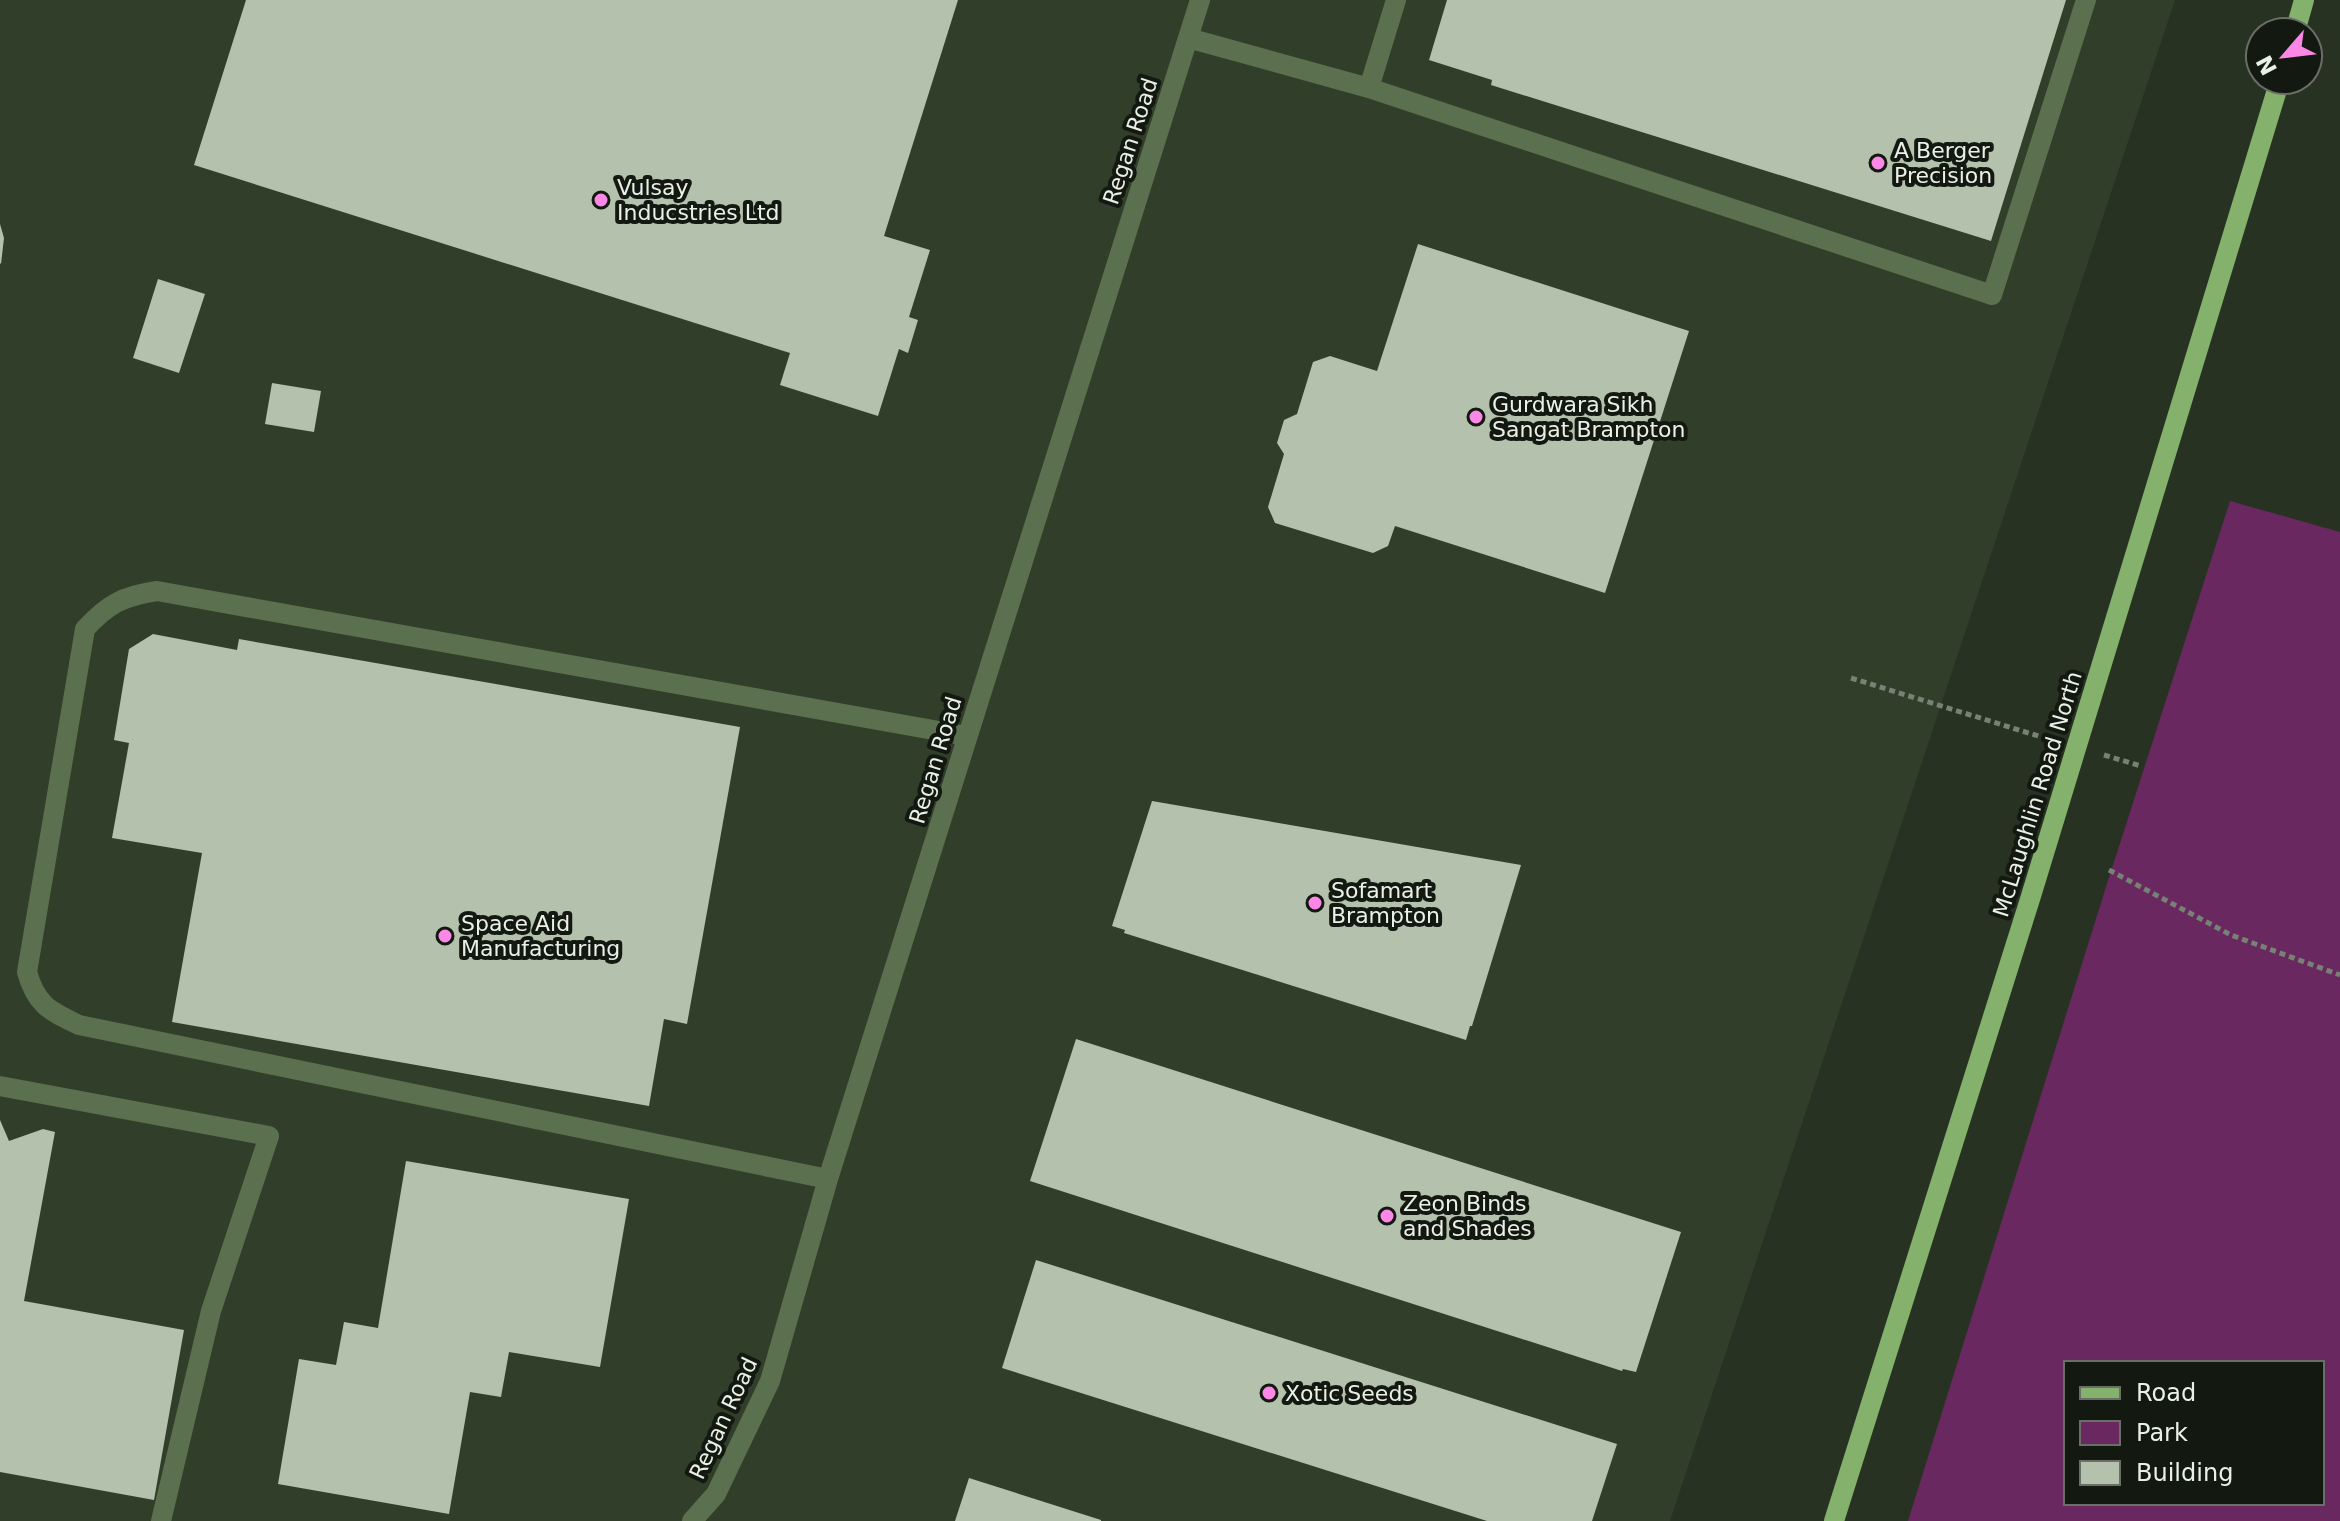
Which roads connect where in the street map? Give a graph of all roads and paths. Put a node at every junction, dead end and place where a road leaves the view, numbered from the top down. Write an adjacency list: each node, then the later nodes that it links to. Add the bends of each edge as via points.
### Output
1 (1200, 0): 4 (street, Regan Road)
2 (1396, 0): 5 (street)
3 (2086, 0): 5 (street, via 1992,295)
4 (1188, 38): 5 (street); 9 (street, Regan Road)
5 (1369, 88)
6 (2275, 96): 16 (main road, McLaughlin Road North)
7 (1851, 678): 8 (path)
8 (1996, 725)
9 (967, 736): 13 (street, Regan Road); 13 (street, via 157,591 117,602 85,629 27,972 33,993 54,1012 79,1025)
10 (2109, 870): 11 (path, via 2231,935)
11 (2340, 975)
12 (0, 1086): 14 (street, via 269,1136 211,1311)
13 (828, 1179): 15 (street, Regan Road, via 770,1381 716,1494)
14 (161, 1521)
15 (692, 1521)
16 (1834, 1521)

